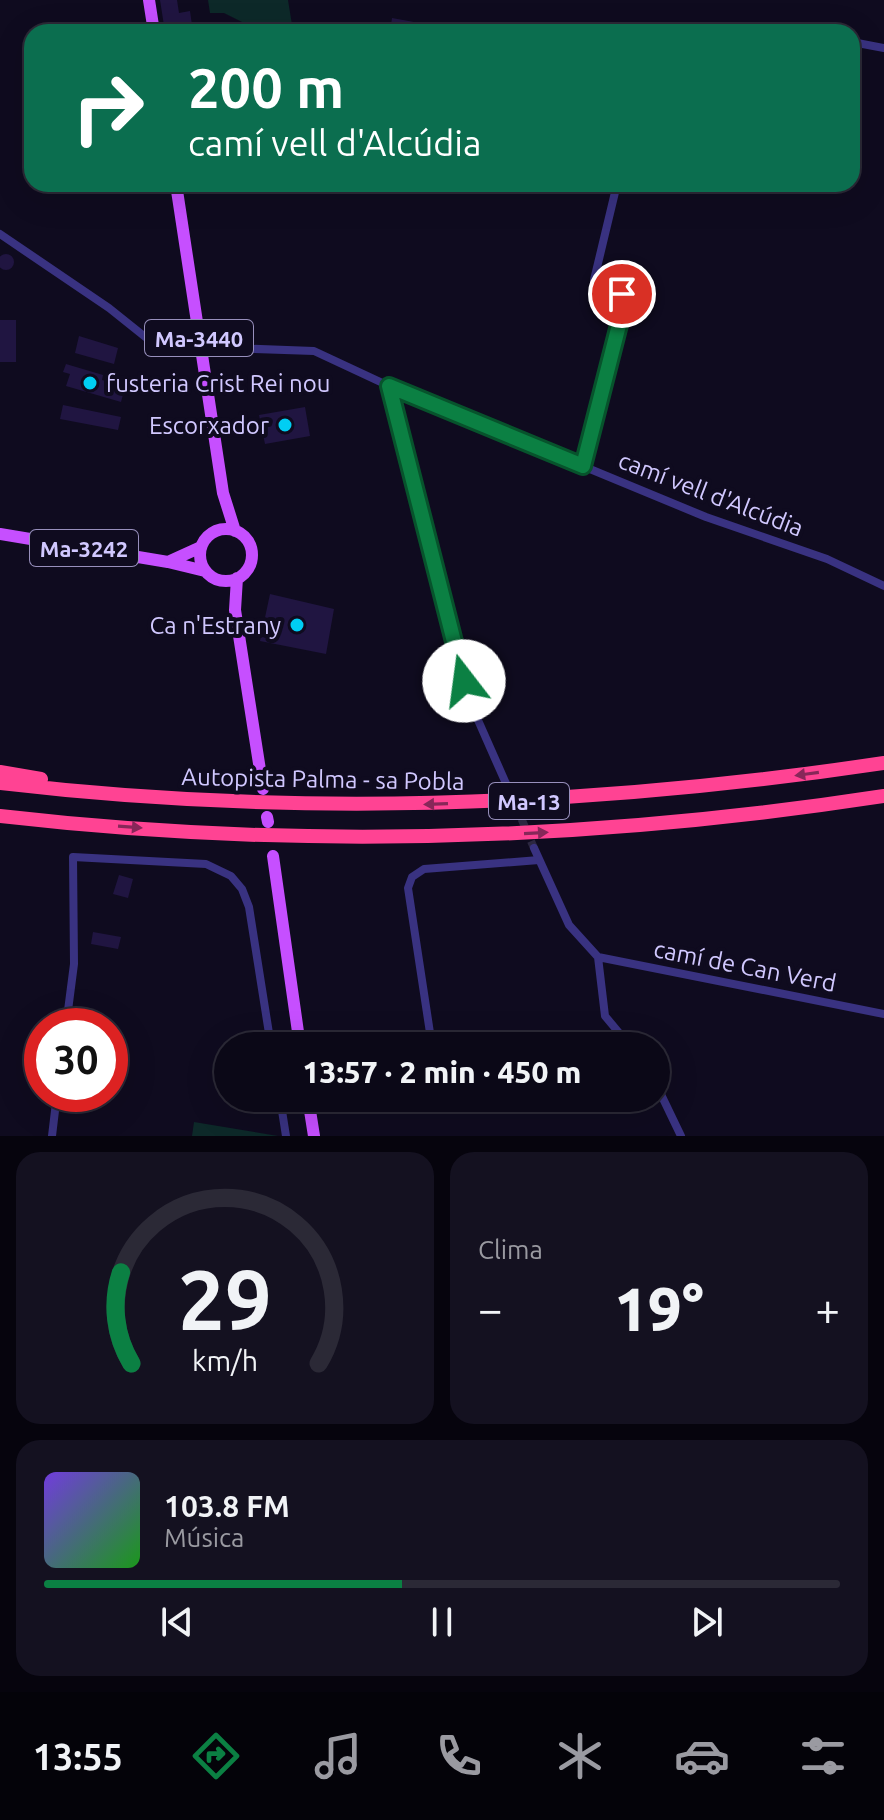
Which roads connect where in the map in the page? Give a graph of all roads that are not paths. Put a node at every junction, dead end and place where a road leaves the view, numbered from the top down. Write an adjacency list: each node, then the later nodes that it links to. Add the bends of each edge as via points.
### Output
1 (149, 0): 2 (main road)
2 (153, 24)
3 (860, 44): 4 (street)
4 (884, 48)
5 (177, 192): 8 (main road, Ma-3440)
6 (615, 192): 10 (street, via 594,280 624,300)
7 (0, 234): 8 (street, camí vell d'Alcúdia, via 149,340)
8 (201, 347): 9 (street, camí vell d'Alcúdia, via 314,351); 11 (main road, Ma-3440)
9 (389, 386): 10 (street, camí vell d'Alcúdia); 25 (street, via 466,688)
10 (583, 466): 20 (street, camí vell d'Alcúdia)
11 (224, 497): 12 (main road, Ma-3440); 13 (main road, Ma-3440)
12 (218, 530): 13 (main road); 15 (main road)
13 (235, 531): 18 (main road, via 251,551 248,567)
14 (0, 534): 16 (main road, Ma-3242)
15 (201, 547): 16 (main road, Ma-3242); 17 (main road)
16 (168, 562): 17 (main road, Ma-3242)
17 (205, 571): 19 (main road)
18 (237, 578): 19 (main road); 21 (main road)
19 (223, 581): 21 (main road)
20 (884, 586)
21 (235, 610): 26 (main road)
22 (884, 763): 27 (highway, Autopista Palma - sa Pobla / Ma-13, one-way to 27, via 670,790 434,804 250,803)
23 (0, 772): 27 (highway, via 57,781)
24 (0, 783): 27 (highway, Autopista Palma - sa Pobla / Ma-13)
25 (508, 788)
26 (263, 789)
27 (83, 792)
28 (884, 796): 30 (highway, Ma-13, one-way to 28, via 237,835 432,837 628,827)
29 (0, 816): 30 (highway, Ma-13)
30 (52, 822): 31 (highway, via 28,828)
31 (0, 826)
32 (534, 848): 34 (street)
33 (273, 856): 39 (main road)
34 (539, 860): 35 (street, via 569,925); 40 (street, via 424,869 412,877 408,888)
35 (598, 957): 37 (street, camí de Can Verd); 41 (street, via 605,1016)
36 (68, 1008): 38 (street, via 74,964 73,857 206,864 231,876 249,907)
37 (884, 1014)
38 (269, 1032)
39 (298, 1032)
40 (430, 1032)
41 (618, 1032)
42 (55, 1112): 46 (street)
43 (282, 1112): 47 (street)
44 (310, 1112): 48 (main road)
45 (669, 1112): 49 (street)
46 (52, 1136)
47 (286, 1136)
48 (314, 1136)
49 (681, 1136)

